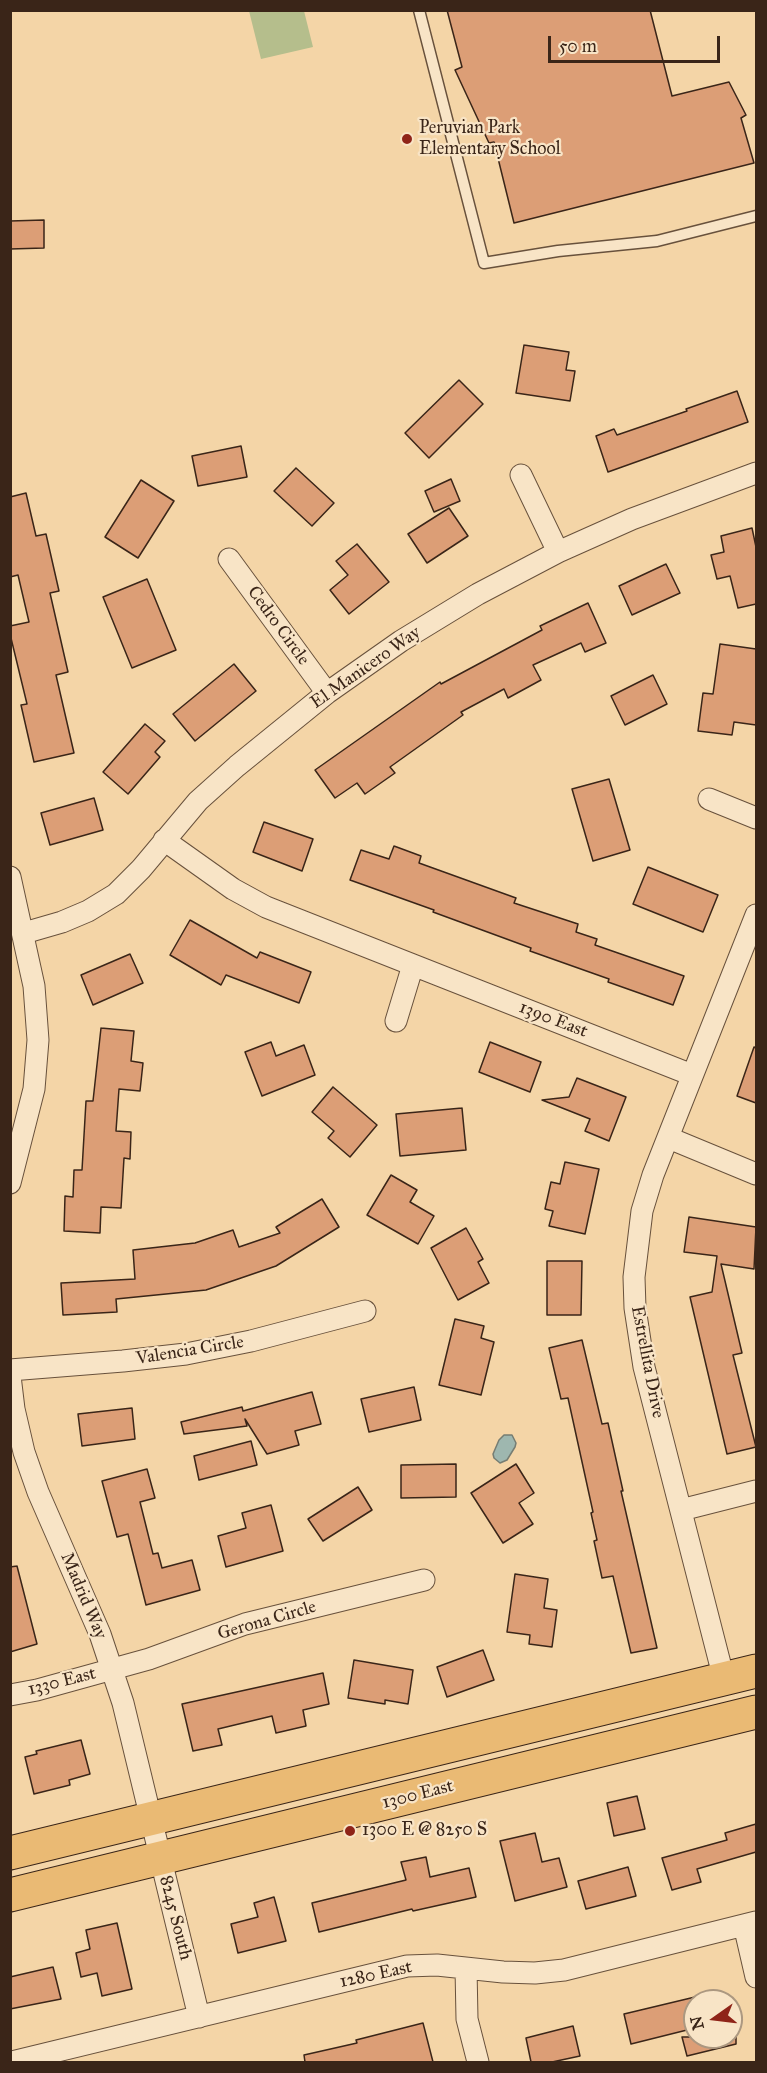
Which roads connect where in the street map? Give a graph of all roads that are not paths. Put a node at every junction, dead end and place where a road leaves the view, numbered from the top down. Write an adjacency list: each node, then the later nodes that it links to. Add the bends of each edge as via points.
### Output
1 (418, 10): 2 (lane, via 484,263 657,241)
2 (756, 216)
3 (756, 473): 5 (street, El Manicero Way, via 632,519)
4 (521, 475): 5 (street)
5 (558, 552): 7 (street, El Manicero Way, via 468,600)
6 (229, 559): 7 (street, Cedro Circle)
7 (327, 693): 10 (street, El Manicero Way, via 198,801)
8 (709, 799): 9 (street)
9 (756, 818)
10 (164, 840): 13 (street, El Manicero Way, via 116,894 80,915); 14 (street, 1390 East, via 232,889 266,907)
11 (10, 877): 13 (street)
12 (756, 915): 16 (street, Estrellita Drive)
13 (24, 933): 18 (street, via 34,986 38,1040 34,1089)
14 (413, 965): 15 (street); 16 (street, 1390 East)
15 (396, 1021)
16 (692, 1075): 17 (street, Estrellita Drive)
17 (669, 1138): 19 (street); 25 (street, Estrellita Drive, via 642,1211 635,1308 644,1367)
18 (16, 1139): 20 (street)
19 (756, 1174)
20 (10, 1183)
21 (365, 1311): 22 (street, Valencia Circle, via 186,1354)
22 (10, 1370)
23 (10, 1376): 27 (street, Madrid Way, via 24,1452)
24 (756, 1491): 25 (street)
25 (681, 1510): 29 (street, Estrellita Drive)
26 (424, 1580): 27 (street, Gerona Circle, via 245,1624)
27 (112, 1669): 30 (street, 1330 East); 32 (street, Madrid Way)
28 (756, 1671): 29 (main road)
29 (724, 1679): 32 (main road)
30 (10, 1695)
31 (756, 1712): 34 (main road, 1300 East)
32 (152, 1818): 33 (main road); 34 (street, 8245 South)
33 (10, 1853)
34 (161, 1858): 35 (main road, 1300 East); 39 (street, 8245 South)
35 (10, 1895)
36 (750, 1924): 37 (street, 1280 East, via 564,1971); 38 (street)
37 (466, 1968): 39 (street, 1280 East, via 407,1966); 42 (street, via 467,2019)
38 (756, 1977)
39 (200, 2017): 40 (street, 1280 East)
40 (38, 2059): 41 (street, 1280 East)
41 (12, 2062)
42 (478, 2062)

